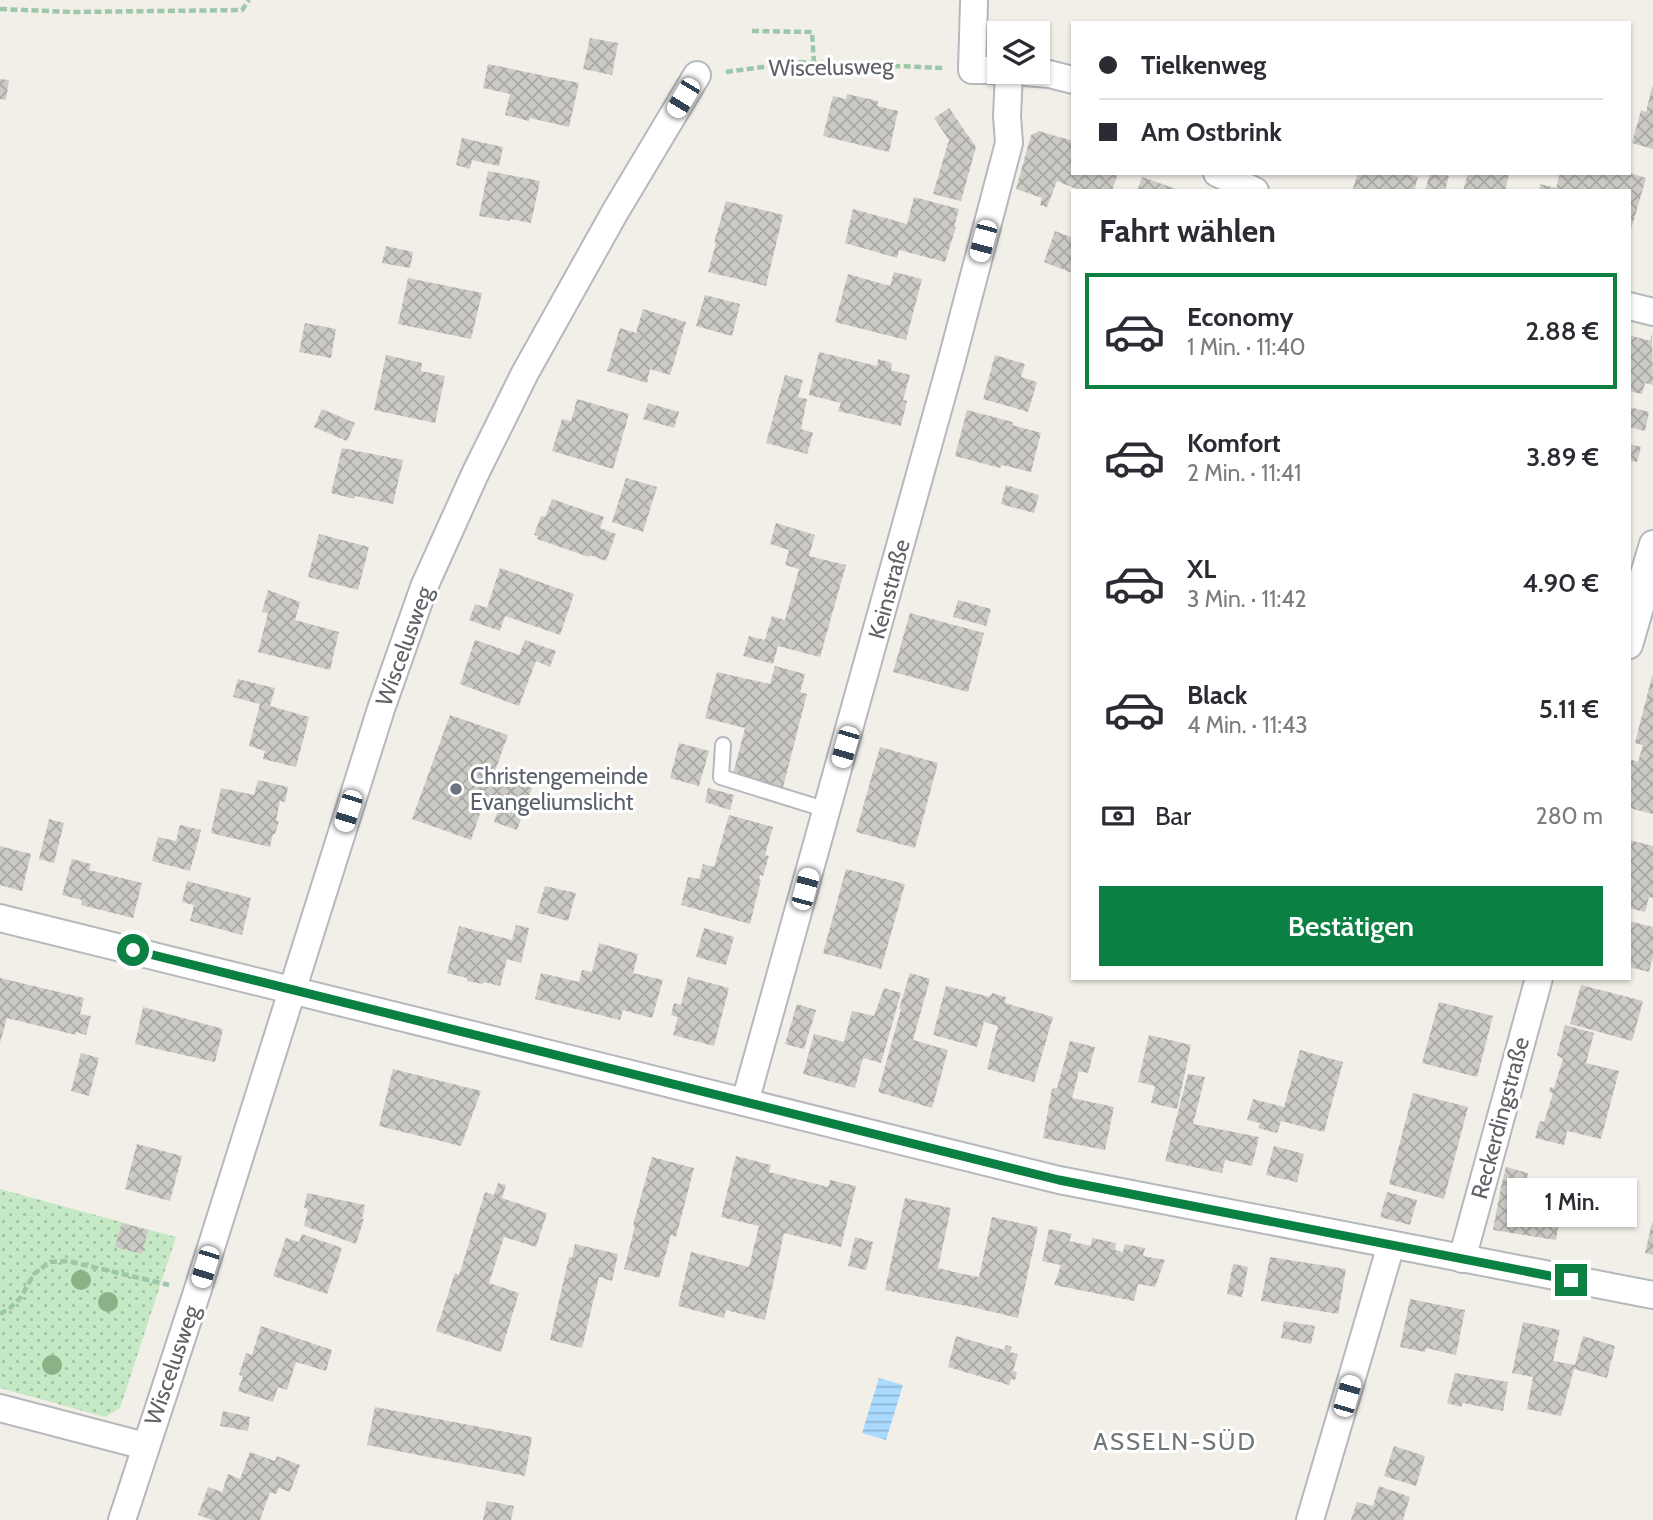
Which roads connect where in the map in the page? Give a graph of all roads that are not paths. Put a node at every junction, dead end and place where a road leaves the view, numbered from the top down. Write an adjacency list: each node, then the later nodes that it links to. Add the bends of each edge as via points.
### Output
1 (974, 3): 2 (street, via 972,70)
2 (987, 71)
3 (1050, 74): 5 (street)
4 (697, 75): 17 (street, Wiscelusweg, via 525,373 424,587)
5 (1071, 80)
6 (1008, 84): 14 (street, Keinstraße, via 1009,143)
7 (1221, 175): 8 (street)
8 (1251, 189)
9 (1631, 306): 10 (street)
10 (1653, 312)
11 (1653, 544): 12 (street)
12 (1631, 639)
13 (723, 745): 14 (lane, via 721,778)
14 (827, 810): 18 (street, Keinstraße)
15 (0, 918): 17 (street)
16 (1538, 980): 20 (street, Reckerdingstraße)
17 (292, 989): 18 (street); 23 (street, Wiscelusweg)
18 (745, 1102): 19 (street, via 1059,1180)
19 (1391, 1245): 20 (street); 25 (street)
20 (1462, 1259): 21 (street)
21 (1653, 1295)
22 (0, 1408): 23 (street)
23 (145, 1446): 24 (street, Wiscelusweg)
24 (122, 1520)
25 (1310, 1520)

